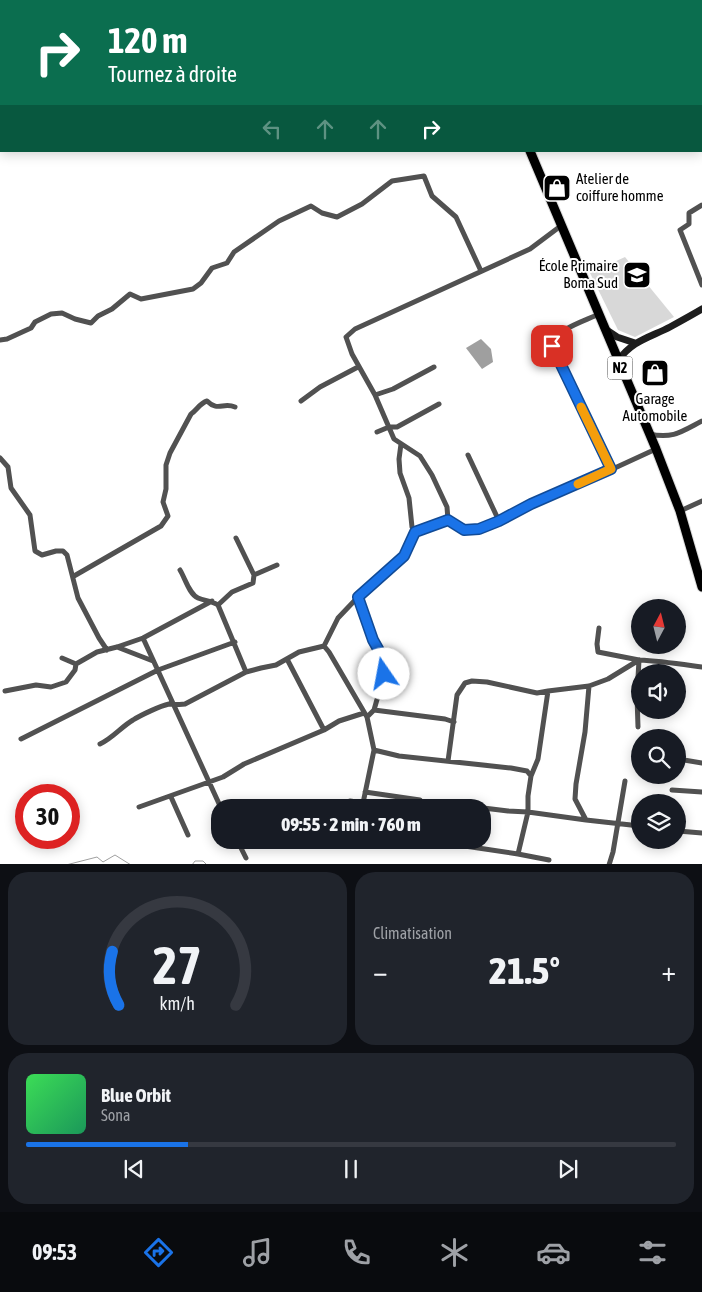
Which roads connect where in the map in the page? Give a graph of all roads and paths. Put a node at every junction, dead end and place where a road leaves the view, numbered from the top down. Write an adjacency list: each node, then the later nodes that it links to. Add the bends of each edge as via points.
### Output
1 (530, 152): 3 (highway, N2)
2 (702, 205): 5 (street, via 689,213 689,224 680,230)
3 (562, 225): 4 (street, via 530,249); 7 (highway, N2)
4 (481, 271): 9 (street, via 456,217 432,196 424,176 392,181 362,204 336,217 311,206 279,221 234,252 226,263 212,268 193,289 141,299 130,294 91,323 62,312 51,314 35,322 32,328); 12 (street, via 355,329 346,337)
5 (702, 285)
6 (702, 309): 10 (street)
7 (599, 314): 8 (highway, N2); 26 (street, via 557,334 552,346)
8 (605, 329): 10 (street); 11 (highway, N2)
9 (0, 340)
10 (635, 342): 11 (street)
11 (618, 361): 21 (highway, N2)
12 (358, 367): 14 (street); 15 (street)
13 (434, 367): 14 (street, via 393,389)
14 (375, 394): 19 (street)
15 (301, 401)
16 (439, 404): 19 (street, via 397,427)
17 (235, 407): 36 (street, via 228,404 217,408 207,401 191,414 166,465 163,502 168,516 161,526)
18 (702, 421): 21 (street, via 671,436)
19 (389, 427): 20 (street); 22 (street, via 394,439)
20 (377, 432)
21 (648, 434): 23 (highway, N2)
22 (401, 444): 29 (street, via 420,456 432,475 447,507); 31 (street, via 400,473 410,498)
23 (656, 449): 26 (street); 28 (highway, N2)
24 (468, 455): 30 (street)
25 (0, 458): 36 (street, via 8,467 11,488 30,515 35,551 42,555 63,550)
26 (611, 469): 30 (street)
27 (702, 501): 28 (street)
28 (680, 511): 37 (highway, N2)
29 (448, 520): 30 (street, via 464,530 479,529); 31 (street)
30 (499, 521)
31 (415, 532): 38 (street, via 404,556)
32 (236, 538): 35 (street)
33 (277, 565): 35 (street)
34 (180, 570): 39 (street, via 192,594)
35 (254, 574): 40 (street, via 253,583 232,592)
36 (74, 576): 46 (street, via 78,598)
37 (702, 587)
38 (358, 597): 44 (street, via 338,618); 59 (street, via 382,656 384,674)
39 (212, 601): 40 (street); 42 (street)
40 (218, 604): 43 (street)
41 (599, 628): 49 (street, via 598,652)
42 (143, 638): 45 (street); 50 (street)
43 (235, 642): 53 (street); 54 (street)
44 (324, 646): 48 (street); 60 (street)
45 (117, 647): 46 (street); 50 (street)
46 (107, 650): 51 (street)
47 (62, 658): 51 (street)
48 (287, 659): 54 (street); 63 (street)
49 (639, 660): 52 (street, via 662,660); 55 (street, via 608,679); 62 (street)
50 (154, 661): 53 (street)
51 (76, 664): 56 (street, via 66,682 51,687)
52 (702, 667)
53 (158, 670): 58 (street); 64 (street)
54 (246, 672): 58 (street, via 185,704)
55 (589, 686): 57 (street); 83 (street, via 586,732 575,799)
56 (5, 691)
57 (548, 692): 61 (street, via 537,693 487,682 465,683 457,695); 70 (street, via 538,759)
58 (173, 704): 65 (street, via 139,717); 72 (street)
59 (374, 710): 60 (street); 61 (street)
60 (365, 715): 63 (street, via 339,721); 66 (street)
61 (454, 722): 68 (street)
62 (638, 726)
63 (324, 730): 72 (street)
64 (21, 739)
65 (100, 744)
66 (374, 750): 68 (street); 74 (street)
67 (686, 760): 69 (street)
68 (448, 761): 70 (street, via 511,768 527,771)
69 (702, 763)
70 (531, 776): 82 (street)
71 (625, 781): 84 (street)
72 (208, 782): 76 (street); 77 (street)
73 (672, 790): 75 (street)
74 (365, 792): 78 (street); 79 (street)
75 (702, 792)
76 (171, 797): 80 (street); 88 (street)
77 (216, 799)
78 (364, 799)
79 (413, 799)
80 (139, 807)
81 (491, 809): 82 (street)
82 (528, 812): 83 (street); 91 (street)
83 (586, 820): 84 (street)
84 (618, 822): 85 (street); 94 (street)
85 (631, 824)
86 (686, 832): 87 (street)
87 (702, 833)
88 (188, 835)
89 (242, 849): 92 (street)
90 (488, 849): 91 (street)
91 (518, 854): 93 (street)
92 (246, 858)
93 (549, 860)
94 (609, 864)

